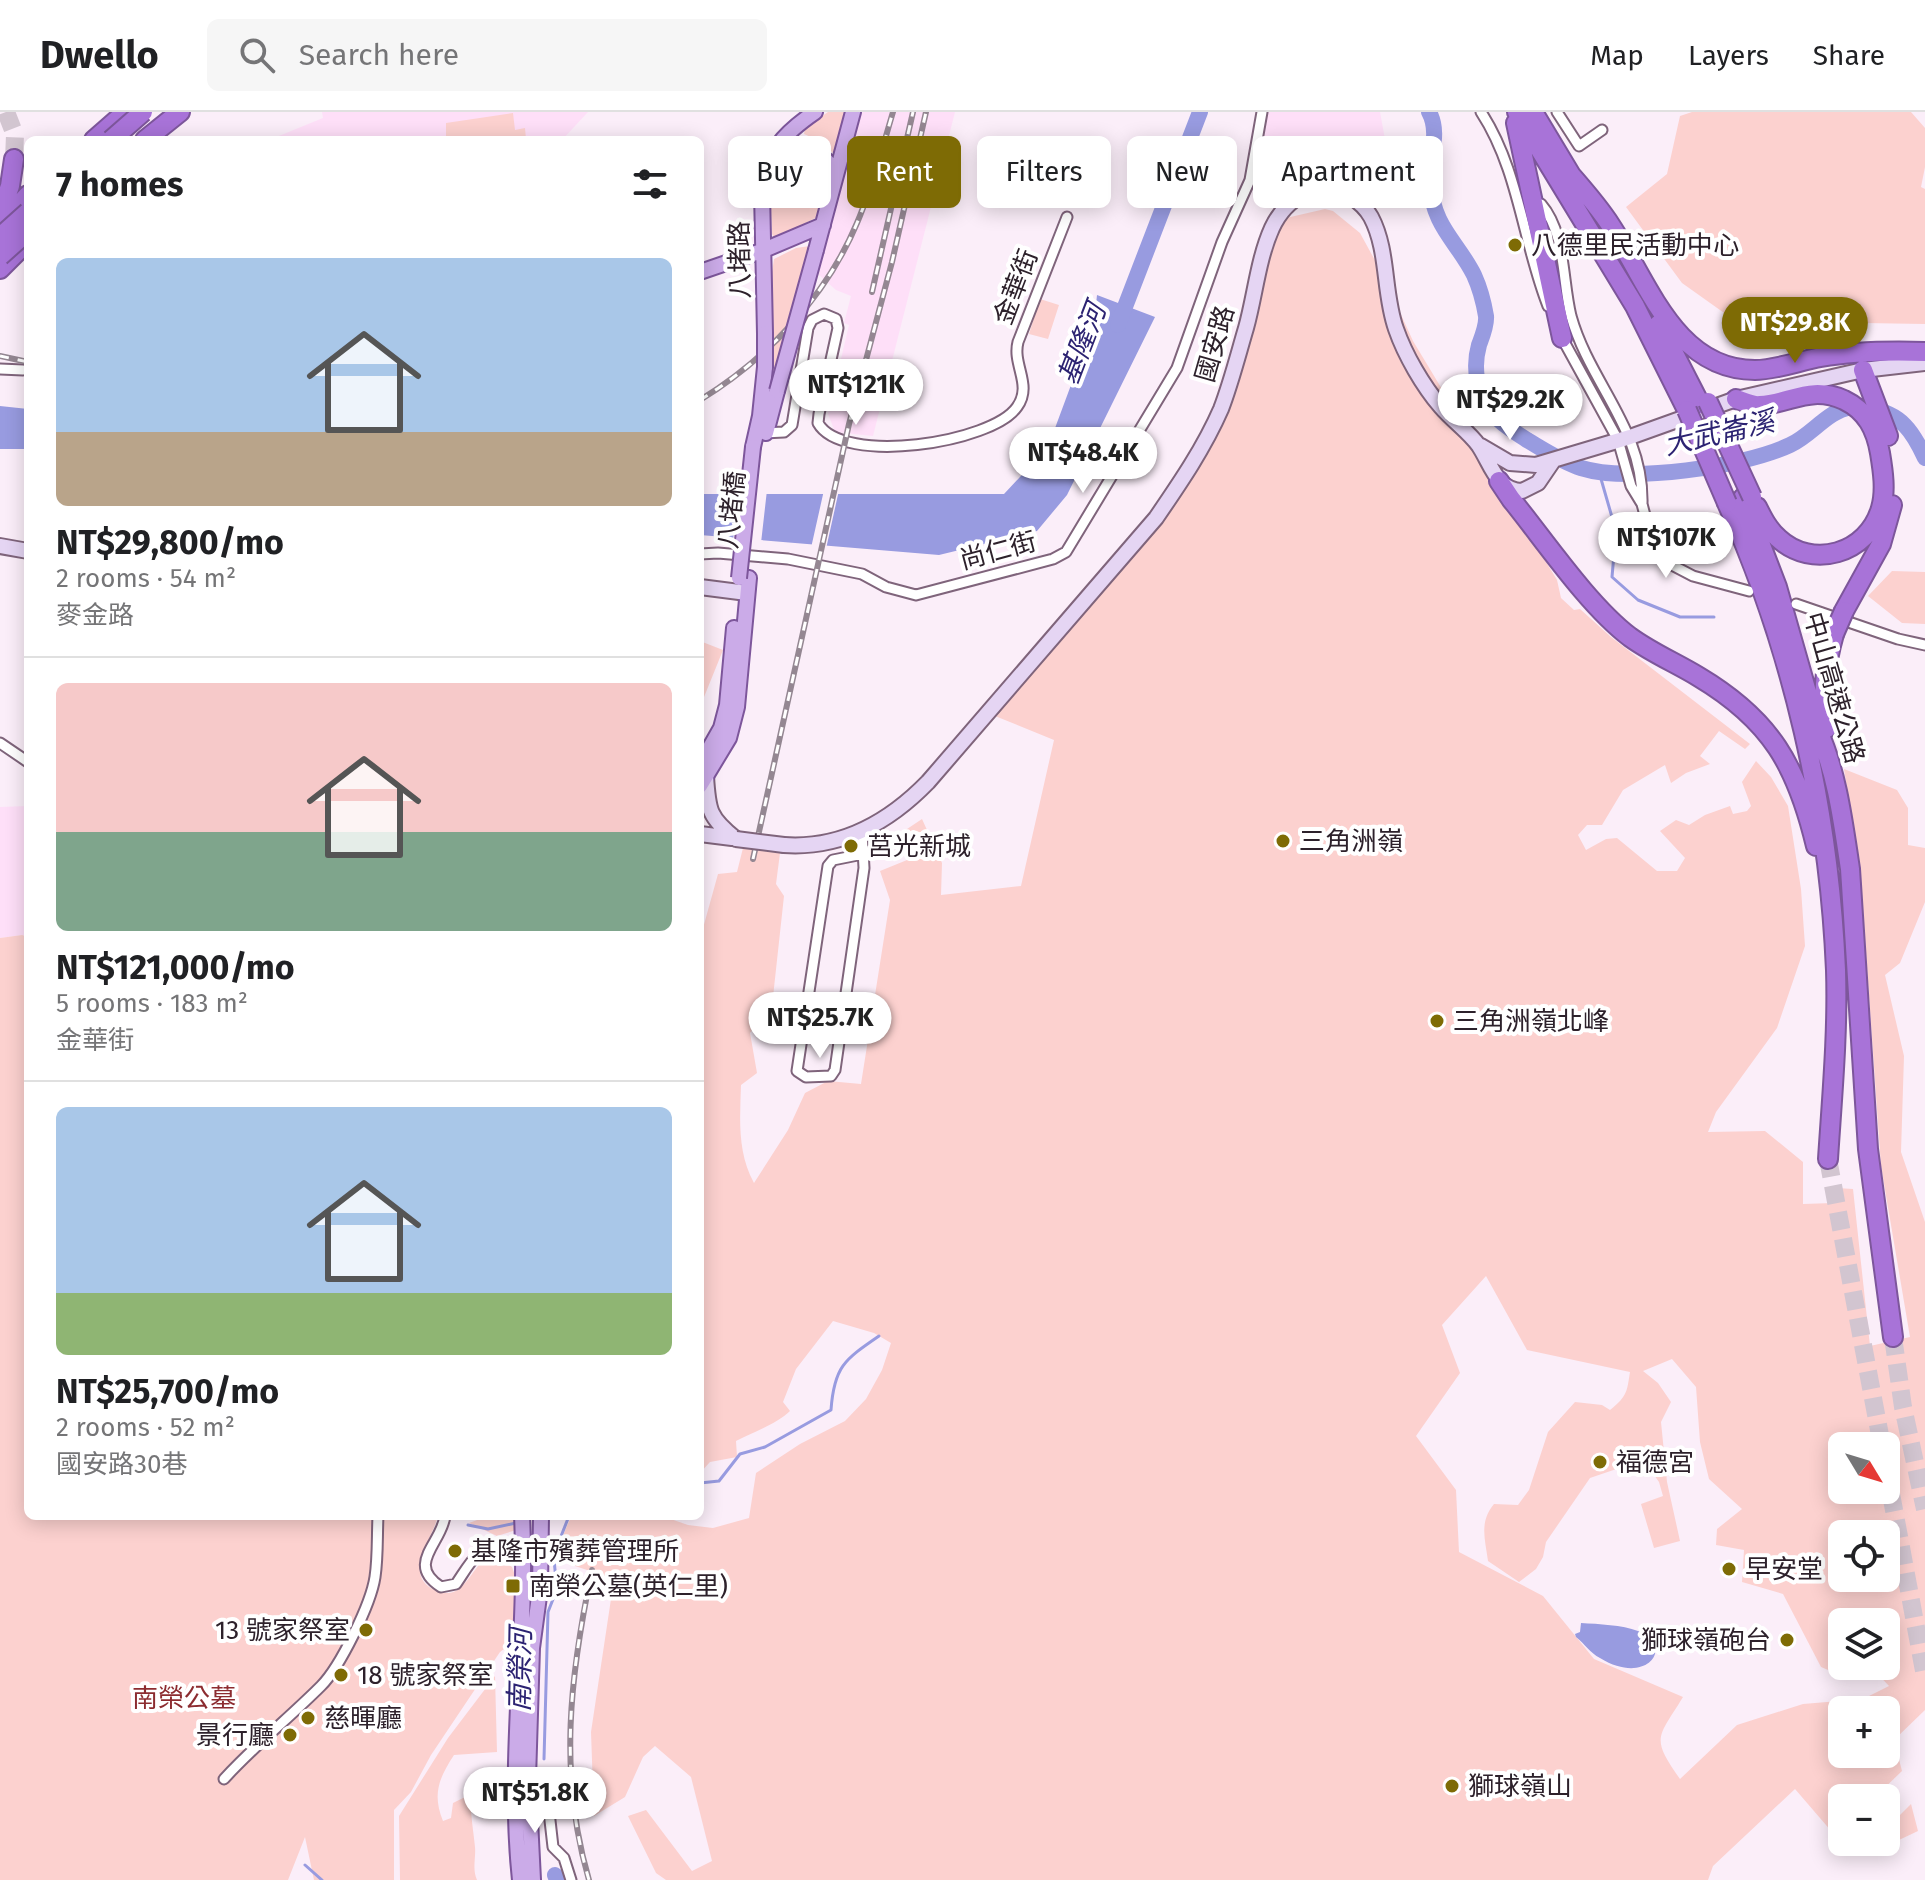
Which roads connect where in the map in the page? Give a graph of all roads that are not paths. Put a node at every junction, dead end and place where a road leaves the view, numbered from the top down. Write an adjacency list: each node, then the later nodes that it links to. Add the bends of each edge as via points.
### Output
1 (126, 112): 14 (highway)
2 (143, 112): 16 (highway, bridge)
3 (180, 112): 12 (highway)
4 (195, 112): 12 (highway)
5 (815, 112): 19 (main road, 八堵路)
6 (853, 112): 22 (main road)
7 (1262, 112): 64 (street, 尚仁街, via 1250,180 1177,368 1066,552 916,595 862,574 788,559)
8 (1481, 112): 24 (street, via 1502,138)
9 (1515, 112): 45 (highway); 52 (highway, 中山高速公路, via 1662,357)
10 (1533, 112): 23 (highway, 中山高速公路)
11 (1556, 112): 13 (street, via 1579,146)
12 (158, 117): 15 (highway, via 120,127); 17 (highway); 18 (highway)
13 (1602, 130)
14 (99, 136)
15 (110, 136)
16 (116, 136)
17 (137, 136)
18 (147, 136)
19 (785, 136)
20 (14, 159): 30 (highway)
21 (831, 165): 22 (main road)
22 (836, 173): 33 (main road)
23 (1569, 173): 46 (highway, via 1610,225 1673,328 1715,364 1758,370 1849,353); 52 (highway, 中山高速公路, via 1678,357)
24 (1512, 183): 25 (street); 45 (street, via 1542,292)
25 (1523, 191)
26 (24, 200): 34 (highway)
27 (1541, 204): 56 (street, via 1555,228 1578,336)
28 (24, 207): 34 (highway)
29 (764, 208): 41 (main road, 八堵路)
30 (0, 214)
31 (24, 216): 35 (highway, bridge)
32 (1067, 217): 54 (street, 金華街, via 1018,342 1016,358 1024,382 1020,401 1003,420 912,447 850,443 826,433 818,423 838,328 836,319 824,314 808,328 792,425)
33 (823, 225): 41 (main road); 54 (main road, bridge)
34 (0, 228): 36 (main road)
35 (0, 237)
36 (24, 241)
37 (24, 242): 39 (main road)
38 (24, 243): 42 (highway, bridge)
39 (0, 244)
40 (24, 244): 43 (highway)
41 (764, 250): 44 (main road); 54 (main road, 八堵路, bridge, via 765,367)
42 (0, 259)
43 (0, 269)
44 (704, 271)
45 (1562, 338): 56 (street)
46 (1925, 352)
47 (1925, 363): 50 (street)
48 (0, 369): 49 (street)
49 (23, 370)
50 (1863, 370): 51 (street); 53 (highway)
51 (1736, 399): 53 (highway, via 1758,406 1806,393 1841,399); 56 (street)
52 (1698, 405): 60 (highway, 中山高速公路)
53 (1882, 432): 60 (highway, via 1881,510 1861,541 1845,550 1810,555 1787,544); 71 (highway, bridge, via 1893,481 1890,517 1834,634 1824,677)
54 (759, 440): 65 (main road, 八堵橋)
55 (1477, 444): 58 (street, via 1510,463); 59 (street, 國安路); 75 (street, 國安路, via 1441,406 1403,345 1370,215 1340,190 1321,187 1303,194 1284,209 1272,229 1221,408 1156,518 928,782)
56 (1622, 444): 57 (street); 61 (street, via 1631,486); 61 (street, via 1642,483)
57 (1553, 461): 58 (street); 59 (street, via 1538,483)
58 (1536, 465): 59 (street, via 1520,470)
59 (1509, 488): 79 (highway, via 1602,611 1630,637 1726,696 1770,734 1791,769 1812,827)
60 (1741, 499): 71 (highway, 中山高速公路, via 1777,587); 79 (highway, 中山高速公路, via 1818,791)
61 (1642, 504): 67 (street, via 1651,538 1670,564 1704,580)
62 (0, 546): 63 (street)
63 (24, 550)
64 (704, 554)
65 (743, 585): 66 (street); 73 (main road, via 737,707 729,738)
66 (704, 587)
67 (1749, 591)
68 (1796, 604): 69 (street)
69 (1925, 645)
70 (0, 743): 72 (street)
71 (1827, 751): 81 (highway, 中山高速公路, via 1850,869)
72 (24, 759)
73 (704, 773)
74 (704, 787): 77 (street, via 717,824)
75 (862, 832): 77 (street, 國安路, bridge, via 829,842 784,845); 78 (street)
76 (704, 835): 77 (street)
77 (736, 839)
78 (863, 854): 78 (street, via 835,1070 831,1076 806,1077 797,1071 828,866 833,860)
79 (1832, 924): 80 (highway, 中山高速公路)
80 (1836, 1007): 81 (highway); 82 (highway, 中山高速公路)
81 (1860, 1007): 83 (highway, 中山高速公路, via 1868,1149)
82 (1828, 1159)
83 (1893, 1337)
84 (378, 1520): 90 (street, via 375,1581 342,1653 323,1684)
85 (444, 1520): 88 (street, via 425,1564 427,1574 441,1587 456,1584 484,1549)
86 (522, 1520): 88 (main road)
87 (541, 1520): 89 (main road)
88 (523, 1544): 89 (street); 91 (main road)
89 (542, 1544): 91 (main road)
90 (224, 1779)
91 (522, 1779): 92 (main road); 93 (main road); 94 (street, via 540,1779 547,1794 553,1847 564,1858)
92 (520, 1880)
93 (533, 1880)
94 (571, 1880)

